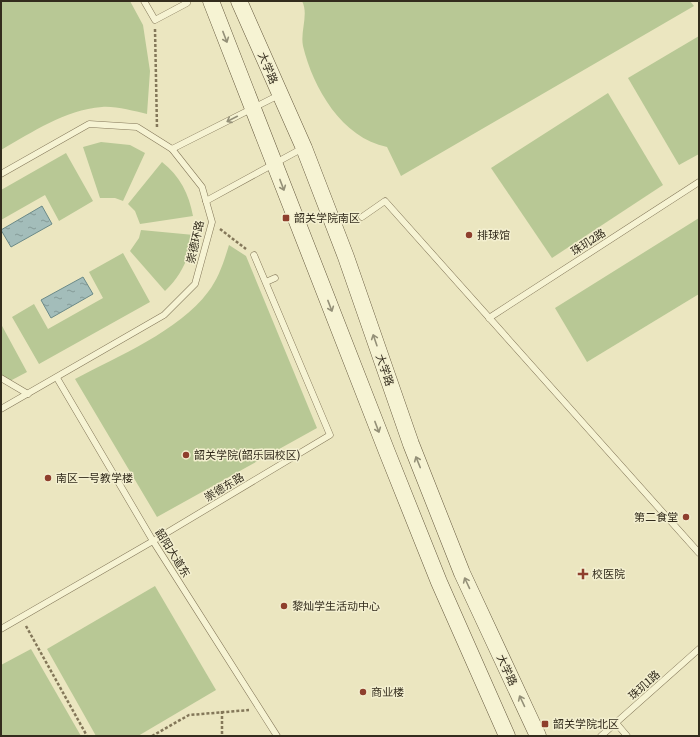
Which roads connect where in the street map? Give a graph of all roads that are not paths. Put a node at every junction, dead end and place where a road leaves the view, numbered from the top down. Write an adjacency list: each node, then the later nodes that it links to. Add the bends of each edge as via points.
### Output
1 (144, 1): 4 (lane, via 155,20)
2 (211, 1): 6 (main road, one-way to 6)
3 (239, 1): 5 (main road, 大学路)
4 (187, 3)
5 (279, 95): 6 (lane); 7 (main road, 大学路)
6 (253, 108): 8 (lane, one-way to 8); 9 (main road)
7 (304, 148): 9 (lane); 29 (main road, 大学路, one-way to 7, via 459,565 411,444 346,257)
8 (172, 149): 10 (lane, 崇德环路, via 137,128 89,124); 12 (lane, 崇德环路, via 202,187)
9 (274, 164): 12 (lane); 28 (main road, one-way to 28, via 439,582)
10 (1, 174)
11 (699, 182): 17 (lane, 珠玑2路)
12 (206, 201): 19 (lane, 崇德环路, via 212,222 195,284 164,315)
13 (362, 217): 17 (lane, via 385,201)
14 (254, 255): 16 (lane, 崇德东路)
15 (275, 278): 16 (lane)
16 (266, 282): 22 (lane, 崇德东路, via 330,435)
17 (489, 318): 23 (lane)
18 (1, 378): 20 (lane)
19 (57, 378): 20 (lane, 崇德环路); 22 (lane, 韶阳大道东)
20 (28, 394): 21 (lane, 崇德环路)
21 (1, 409)
22 (153, 541): 24 (lane, 崇德东路); 27 (lane, 韶阳大道东)
23 (699, 553)
24 (1, 629)
25 (699, 649): 26 (lane, 珠玑1路)
26 (616, 723): 30 (lane, 珠玑1路); 31 (lane)
27 (277, 736)
28 (507, 736)
29 (538, 736)
30 (602, 736)
31 (627, 736)

